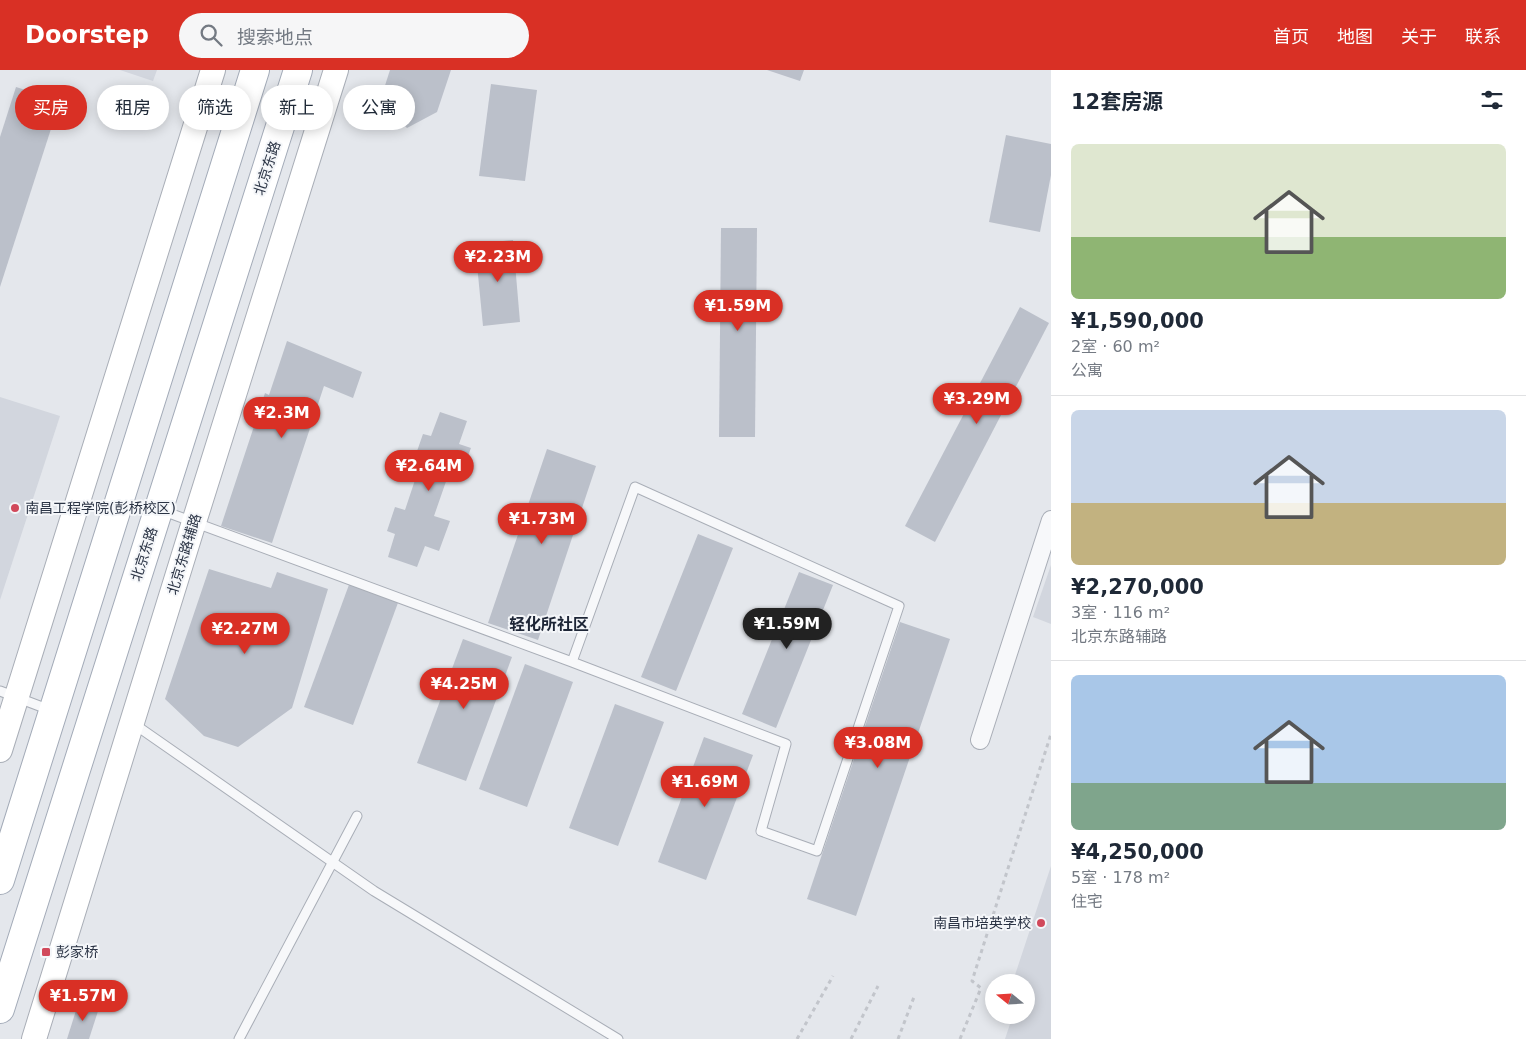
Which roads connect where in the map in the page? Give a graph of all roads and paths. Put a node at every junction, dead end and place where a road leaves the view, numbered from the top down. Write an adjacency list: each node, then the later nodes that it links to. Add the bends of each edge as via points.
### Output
1 (212, 70): 9 (main road)
2 (254, 70): 10 (main road)
3 (298, 70): 5 (main road, 北京东路)
4 (336, 70): 7 (main road, 北京东路辅路)
5 (158, 509): 7 (lane); 21 (main road, 北京东路)
6 (1051, 520): 13 (street)
7 (194, 522): 8 (lane); 11 (main road, 北京东路辅路)
8 (572, 662): 8 (lane, via 634,488 899,606 817,851 761,831 786,744)
9 (8, 694): 10 (lane); 14 (main road)
10 (53, 711): 17 (main road)
11 (132, 722): 16 (lane); 22 (main road, 北京东路辅路)
12 (1051, 734): 28 (path, via 972,981 981,988)
13 (980, 740)
14 (0, 750)
15 (357, 816): 16 (lane)
16 (333, 862): 23 (lane); 24 (lane, via 374,891)
17 (0, 880)
18 (833, 976): 25 (path)
19 (878, 986): 26 (path)
20 (914, 997): 27 (path)
21 (0, 1009)
22 (34, 1039)
23 (239, 1039)
24 (618, 1039)
25 (797, 1039)
26 (851, 1039)
27 (898, 1039)
28 (960, 1039)

